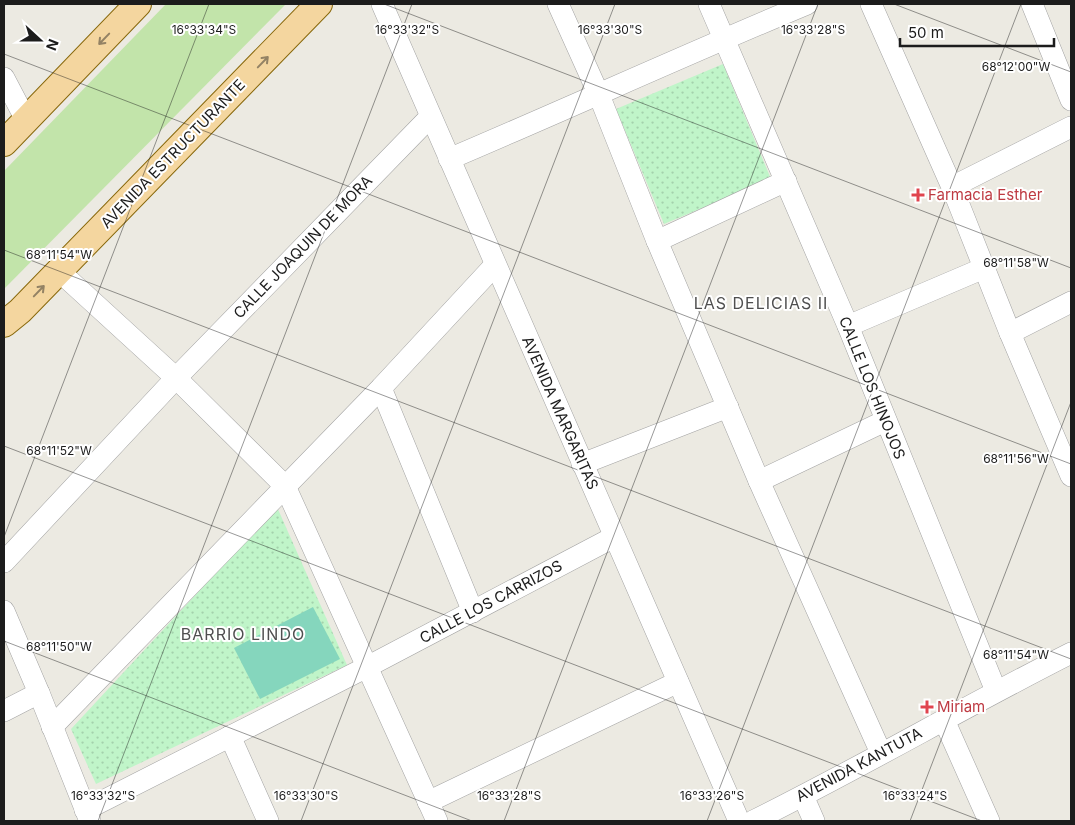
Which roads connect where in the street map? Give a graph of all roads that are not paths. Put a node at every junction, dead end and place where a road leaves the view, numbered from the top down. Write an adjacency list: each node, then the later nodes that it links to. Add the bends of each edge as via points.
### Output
1 (138, 4): 14 (main road, one-way to 14)
2 (319, 4): 23 (main road, AVENIDA ESTRUCTURANTE, one-way to 2)
3 (382, 4): 13 (street, AVENIDA MARGARITAS)
4 (558, 4): 11 (street)
5 (709, 4): 9 (street, CALLE LOS HINOJOS)
6 (807, 4): 9 (street)
7 (871, 4): 19 (street)
8 (1032, 4): 12 (street)
9 (724, 38): 11 (street); 18 (street, CALLE LOS HINOJOS)
10 (4, 78): 14 (street)
11 (599, 95): 17 (street); 20 (street)
12 (1071, 100)
13 (430, 116): 17 (street, AVENIDA MARGARITAS); 28 (street, CALLE JOAQUIN DE MORA)
14 (26, 120): 16 (main road)
15 (1071, 127): 19 (street)
16 (4, 143)
17 (449, 160): 21 (street, AVENIDA MARGARITAS)
18 (786, 182): 20 (street); 26 (street, CALLE LOS HINOJOS)
19 (952, 188): 22 (street)
20 (658, 241): 30 (street)
21 (495, 265): 29 (street); 32 (street, AVENIDA MARGARITAS)
22 (984, 268): 26 (street); 27 (street)
23 (59, 271): 25 (main road, AVENIDA ESTRUCTURANTE, one-way to 23); 28 (street)
24 (1071, 302): 27 (street)
25 (4, 324)
26 (848, 326): 31 (street, CALLE LOS HINOJOS)
27 (1010, 333): 33 (street)
28 (176, 378): 35 (street); 37 (street, CALLE JOAQUIN DE MORA)
29 (381, 388): 35 (street); 39 (street)
30 (728, 407): 32 (street); 34 (street)
31 (885, 421): 34 (street); 43 (street, CALLE LOS HINOJOS)
32 (582, 464): 36 (street, AVENIDA MARGARITAS)
33 (1071, 472)
34 (759, 481): 49 (street)
35 (285, 486): 41 (street); 47 (street)
36 (614, 537): 39 (street, CALLE LOS CARRIZOS); 42 (street, AVENIDA MARGARITAS)
37 (4, 562)
38 (4, 611): 44 (street)
39 (473, 612): 41 (street, CALLE LOS CARRIZOS)
40 (1071, 654): 43 (street, AVENIDA KANTUTA)
41 (367, 667): 48 (street, CALLE LOS CARRIZOS); 51 (street)
42 (678, 682): 51 (street); 54 (street, AVENIDA MARGARITAS)
43 (996, 691): 46 (street, AVENIDA KANTUTA)
44 (39, 693): 45 (street); 47 (street)
45 (4, 710)
46 (944, 720): 49 (street, AVENIDA KANTUTA); 57 (street)
47 (52, 727): 52 (street)
48 (230, 736): 52 (street, CALLE LOS CARRIZOS); 53 (street)
49 (881, 753): 50 (street, AVENIDA KANTUTA)
50 (803, 796): 55 (street, AVENIDA KANTUTA); 56 (street)
51 (432, 812)
52 (89, 818)
53 (268, 821)
54 (739, 821)
55 (753, 821)
56 (814, 821)
57 (989, 821)

